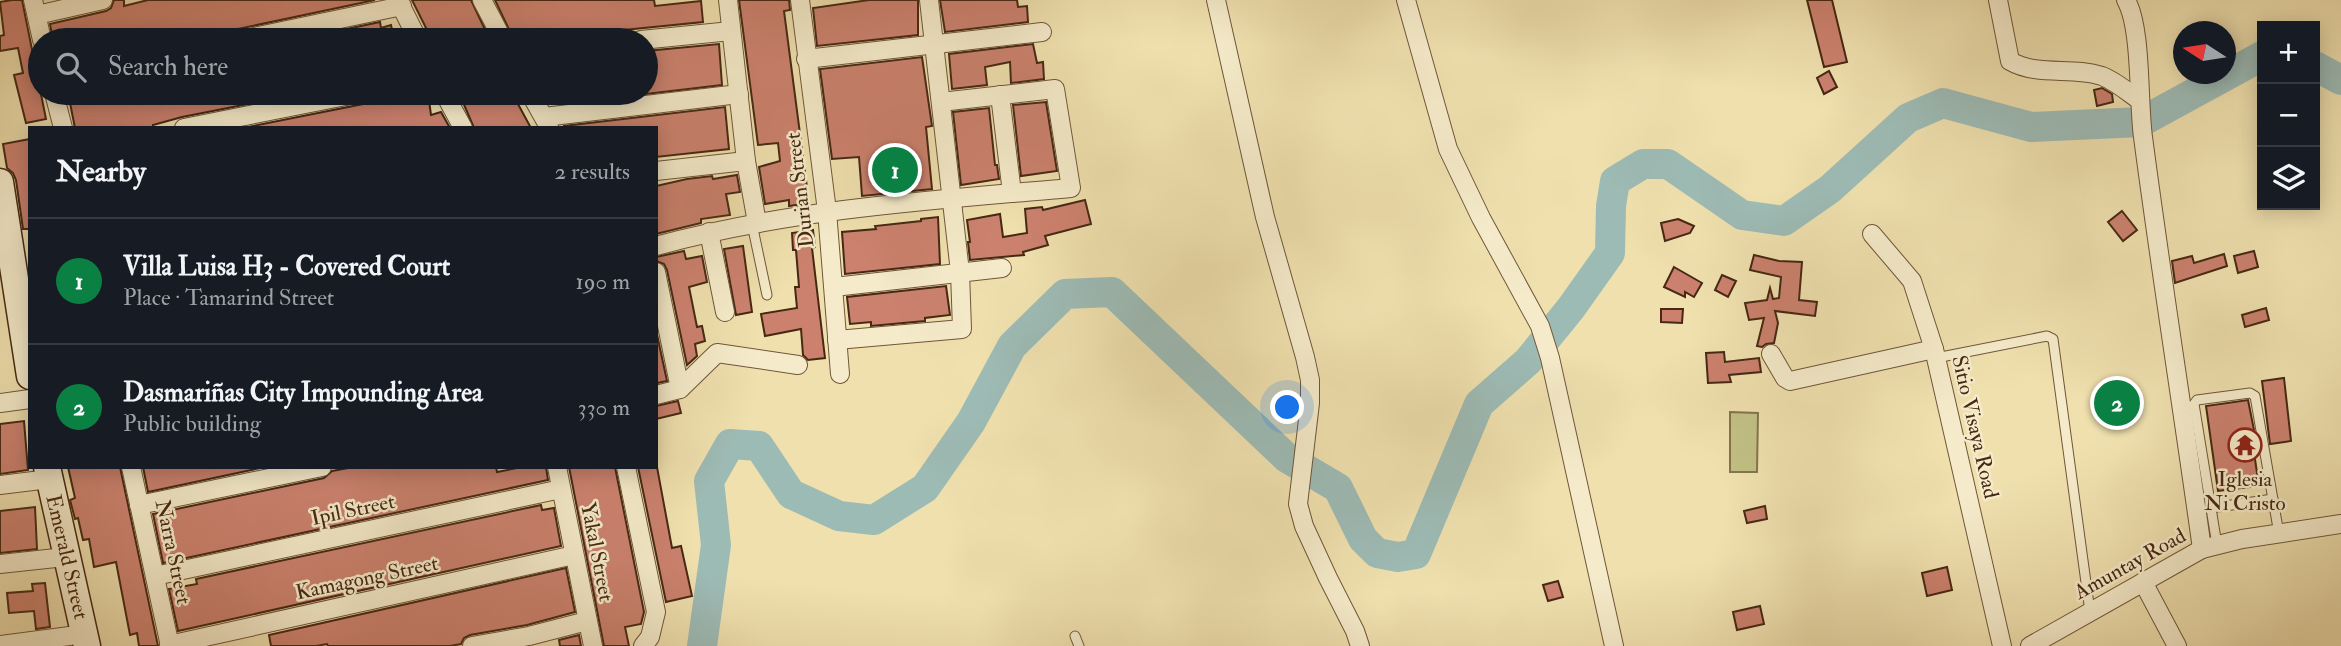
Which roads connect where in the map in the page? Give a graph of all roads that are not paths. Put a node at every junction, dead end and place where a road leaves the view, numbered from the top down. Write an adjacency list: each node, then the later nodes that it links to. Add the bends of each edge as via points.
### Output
1 (103, 0): 11 (street)
2 (482, 0): 15 (street)
3 (727, 0): 16 (street)
4 (801, 0): 20 (street, Durian Street)
5 (929, 0): 19 (street)
6 (1216, 0): 89 (street, via 1265,217 1310,380 1298,504)
7 (1406, 0): 90 (street, via 1448,149 1540,326)
8 (1998, 0): 24 (street, via 2010,61 2042,70 2102,76)
9 (2126, 0): 24 (street, via 2136,35)
10 (400, 3): 13 (street); 14 (street)
11 (35, 8): 12 (street)
12 (39, 28)
13 (292, 28)
14 (412, 28)
15 (497, 28)
16 (731, 31): 18 (street); 21 (street)
17 (1042, 32): 19 (street)
18 (658, 38)
19 (934, 45): 20 (street); 23 (street)
20 (806, 59): 38 (street, Durian Street)
21 (739, 94): 29 (street); 33 (street)
22 (1000, 95): 23 (street); 36 (street); 36 (street, via 1055,89 1071,188)
23 (941, 102): 37 (street)
24 (2140, 103): 73 (street)
25 (57, 105): 30 (street)
26 (300, 105): 31 (street)
27 (451, 105): 32 (street)
28 (537, 105): 29 (street)
29 (546, 122)
30 (62, 126)
31 (194, 126)
32 (462, 126)
33 (747, 161): 34 (street); 39 (street)
34 (658, 171)
35 (1, 188): 43 (street)
36 (1012, 193): 37 (street)
37 (952, 198): 38 (street); 45 (street)
38 (827, 211): 39 (street); 47 (street, Durian Street)
39 (755, 223): 40 (street); 48 (lane)
40 (709, 232): 42 (street); 49 (street)
41 (1872, 234): 53 (street, Sitio Visaya Road, via 1912,281)
42 (658, 245)
43 (7, 258): 50 (street, via 17,290)
44 (1002, 268): 45 (street)
45 (960, 272): 47 (street); 51 (street, via 962,329)
46 (658, 282): 57 (street)
47 (834, 287): 51 (street, Durian Street)
48 (767, 295)
49 (725, 312)
50 (10, 321): 55 (street)
51 (837, 340): 56 (street, Durian Street)
52 (1771, 354): 53 (street, via 1790,381)
53 (1935, 354): 79 (lane, via 2047,336 2053,339); 91 (street, Sitio Visaya Road)
54 (798, 365): 57 (street, via 717,354)
55 (28, 370)
56 (840, 374)
57 (680, 389): 58 (street)
58 (658, 394)
59 (28, 399): 60 (street)
60 (0, 403)
61 (131, 469): 69 (street, Narra Street)
62 (313, 469): 69 (street)
63 (557, 469): 67 (street, Yakal Street)
64 (626, 469): 87 (street, via 656,612)
65 (48, 473): 66 (street); 75 (street, Emerald Street)
66 (0, 485)
67 (561, 489): 74 (street, Yakal Street); 77 (street, Ipil Street)
68 (2273, 499): 70 (lane); 70 (lane, via 2255,396 2197,400); 72 (lane)
69 (139, 505): 77 (street, Narra Street)
70 (2211, 508): 73 (lane)
71 (2341, 524): 72 (street, Amuntay Road)
72 (2278, 534): 73 (street, Amuntay Road)
73 (2210, 547): 78 (street, Amuntay Road)
74 (575, 555): 80 (street, Yakal Street); 84 (street, Kamagong Street)
75 (65, 556): 76 (street); 82 (street, Emerald Street)
76 (0, 565)
77 (155, 576): 84 (street, Narra Street)
78 (2143, 582): 79 (street, Amuntay Road); 93 (street)
79 (2090, 612): 92 (street, Amuntay Road)
80 (587, 621): 85 (street); 86 (street, Yakal Street)
81 (1075, 636): 88 (lane)
82 (86, 640): 83 (street)
83 (0, 645)
84 (170, 645)
85 (472, 646)
86 (593, 646)
87 (643, 646)
88 (1079, 646)
89 (1360, 646)
90 (1614, 646)
91 (2002, 646)
92 (2030, 646)
93 (2177, 646)

